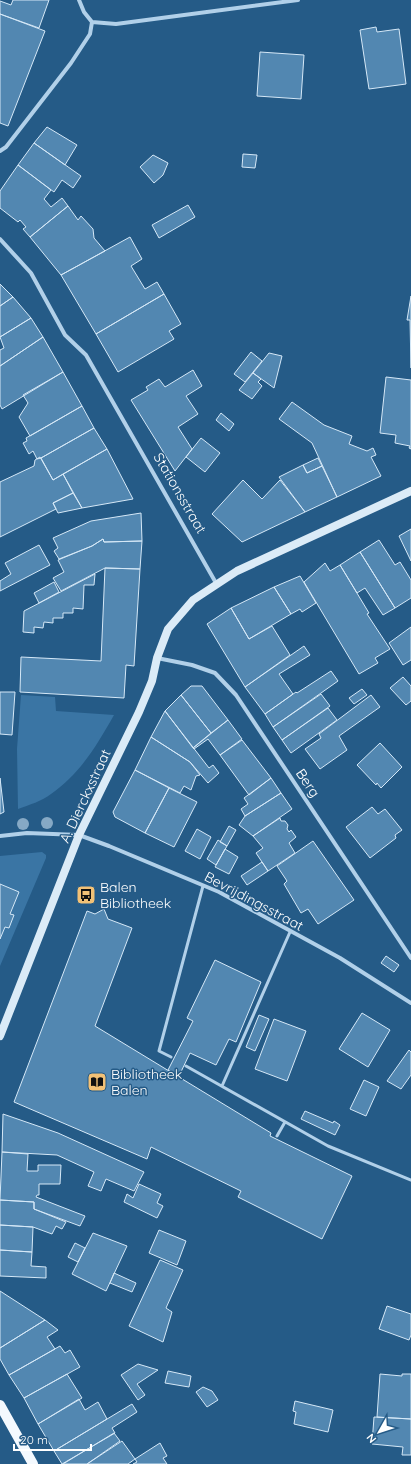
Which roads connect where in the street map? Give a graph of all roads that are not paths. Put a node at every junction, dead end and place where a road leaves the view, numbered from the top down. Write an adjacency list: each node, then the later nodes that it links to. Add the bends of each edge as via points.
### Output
1 (79, 0): 3 (street)
2 (298, 0): 3 (street, via 116,24)
3 (92, 22): 4 (street, via 90,34 71,63 6,147)
4 (0, 151)
5 (0, 238): 7 (street, Stationsstraat, via 31,273 65,335 86,355)
6 (411, 491): 7 (street)
7 (216, 583): 8 (street, A. Dierckxstraat, via 180,613 168,629)
8 (157, 658): 9 (street, A. Dierckxstraat, via 152,681 139,712); 13 (street, Berg, via 215,673 236,695)
9 (79, 835): 10 (street, Bevrijdingsstraat, via 27,833); 11 (street, Bevrijdingsstraat); 15 (street, A. Dierckxstraat)
10 (0, 836)
11 (203, 886): 12 (street, Bevrijdingsstraat, via 219,892); 16 (lane, via 159,1051)
12 (290, 932): 14 (street, Bevrijdingsstraat, via 340,958); 18 (lane)
13 (411, 958)
14 (411, 1003)
15 (0, 1036)
16 (171, 1058)
17 (186, 1066): 18 (lane)
18 (222, 1086): 19 (lane)
19 (285, 1122): 20 (lane); 21 (lane, via 328,1146)
20 (277, 1136)
21 (411, 1180)
22 (0, 1405): 23 (main road)
23 (34, 1464)

